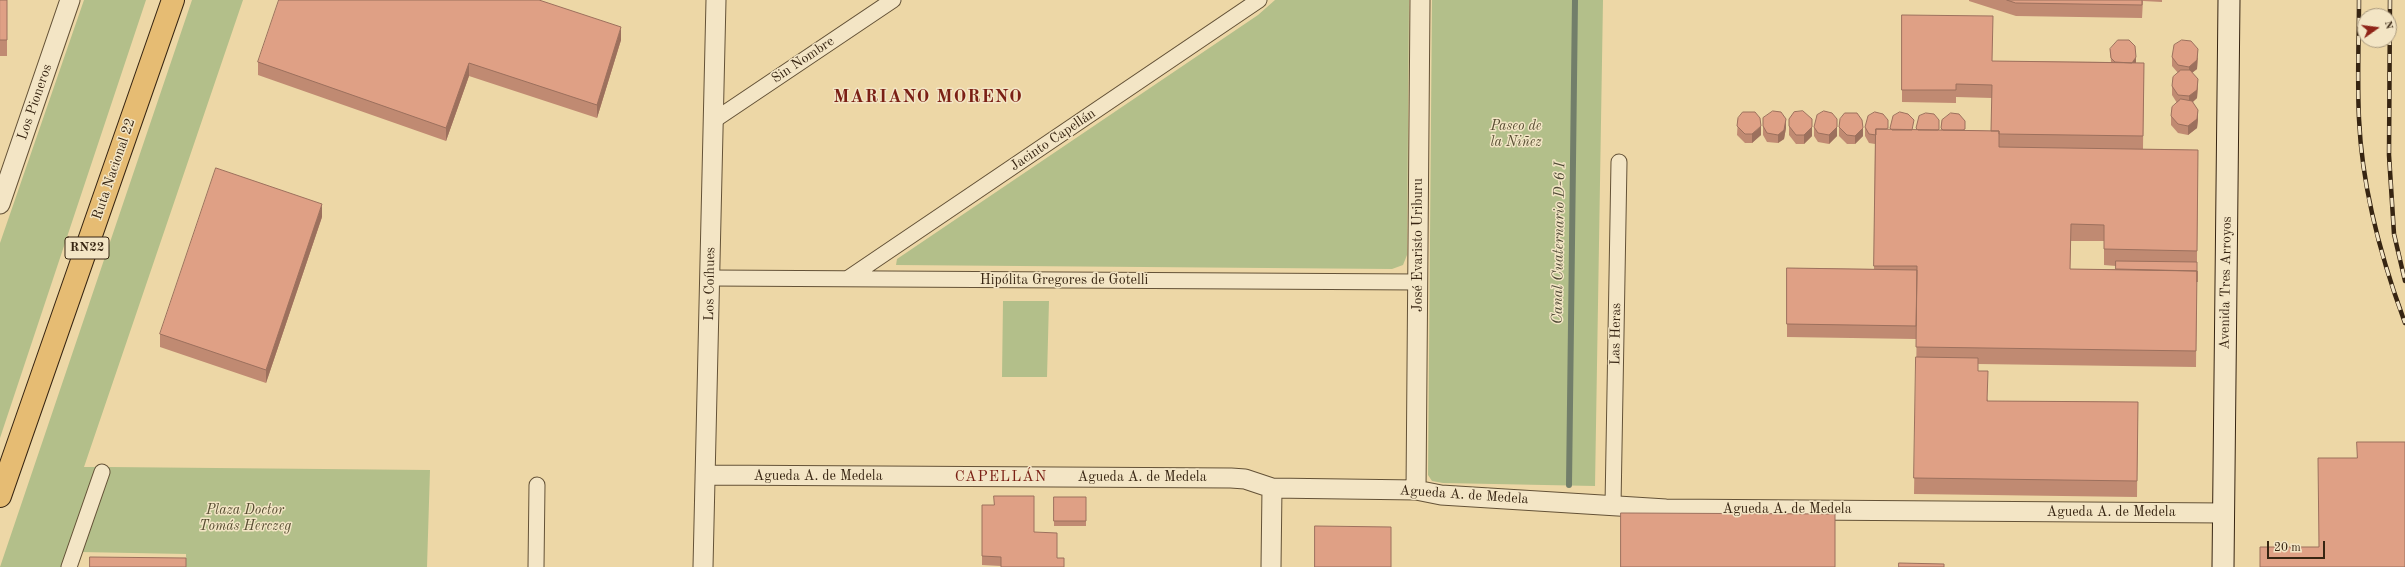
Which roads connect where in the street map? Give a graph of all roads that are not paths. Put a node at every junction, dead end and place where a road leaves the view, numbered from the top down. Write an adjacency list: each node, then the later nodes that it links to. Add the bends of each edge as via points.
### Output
1 (70, 0): 10 (street, Los Pioneros)
2 (173, 0): 19 (highway, Ruta Nacional 22 / RN22)
3 (716, 0): 8 (street, Los Coíhues)
4 (892, 0): 8 (street, Sin Nombre)
5 (1259, 0): 12 (street, Jacinto Capellán)
6 (1420, 0): 13 (street, José Evaristo Uriburu)
7 (2229, 0): 21 (main road, Avenida Tres Arroyos)
8 (713, 121): 11 (street, Los Coíhues)
9 (1619, 162): 20 (street, Las Heras)
10 (0, 204)
11 (710, 278): 12 (street, Hipólita Gregores de Gotelli); 15 (street, Los Coíhues)
12 (847, 279): 13 (street, Hipólita Gregores de Gotelli)
13 (1418, 282): 18 (street, José Evaristo Uriburu)
14 (102, 472): 22 (street)
15 (705, 475): 17 (street, Agueda A. de Medela, via 1231,478 1245,479); 24 (street, Los Coíhues)
16 (537, 485): 23 (street)
17 (1272, 488): 18 (street, Agueda A. de Medela); 25 (street)
18 (1416, 490): 20 (street, Agueda A. de Medela, via 1441,495)
19 (0, 496)
20 (1613, 505): 21 (street, Agueda A. de Medela, via 1666,509)
21 (2224, 513): 26 (main road, Avenida Tres Arroyos)
22 (70, 567)
23 (536, 567)
24 (703, 567)
25 (1271, 567)
26 (2223, 567)

